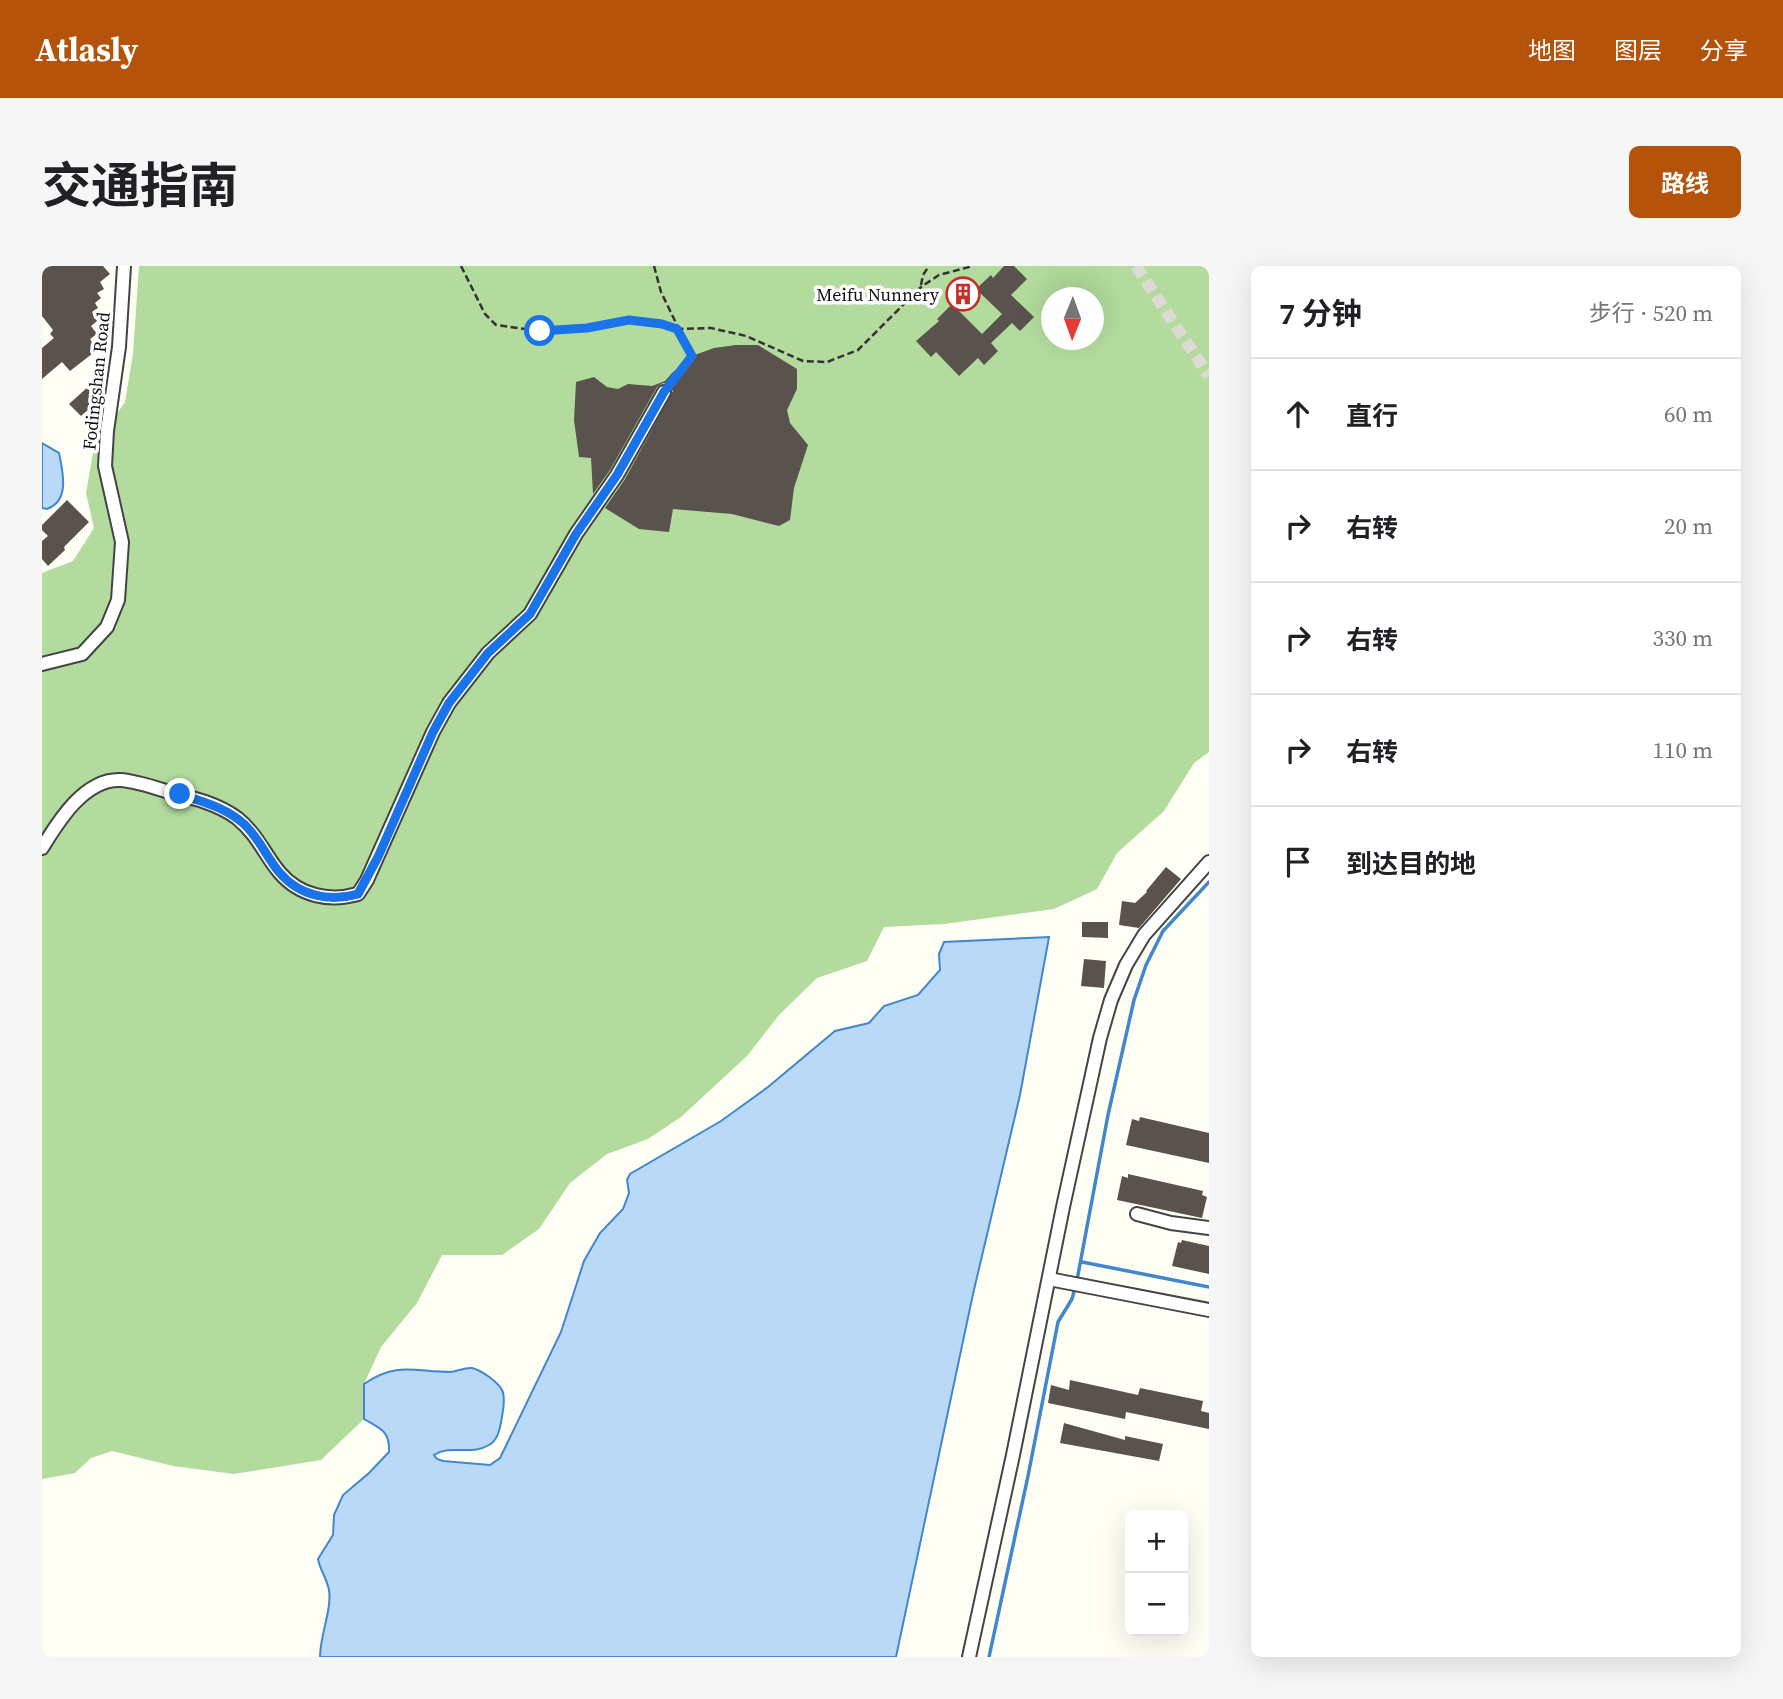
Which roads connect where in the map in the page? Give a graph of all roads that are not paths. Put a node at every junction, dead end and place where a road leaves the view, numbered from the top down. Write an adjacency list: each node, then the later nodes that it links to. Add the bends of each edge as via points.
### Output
1 (124, 266): 3 (street, Fodingshan Road, via 105,466 122,542 118,600 107,627 82,654)
2 (664, 392): 4 (street, via 530,614 488,653 449,703 358,894 323,899 288,881 246,826 216,805 119,780 101,784 80,797)
3 (42, 664)
4 (42, 848)
5 (1209, 862): 8 (street, via 1144,935 1111,1000)
6 (1137, 1214): 7 (street)
7 (1209, 1228)
8 (1049, 1279): 9 (street); 10 (street)
9 (1209, 1310)
10 (968, 1657)

